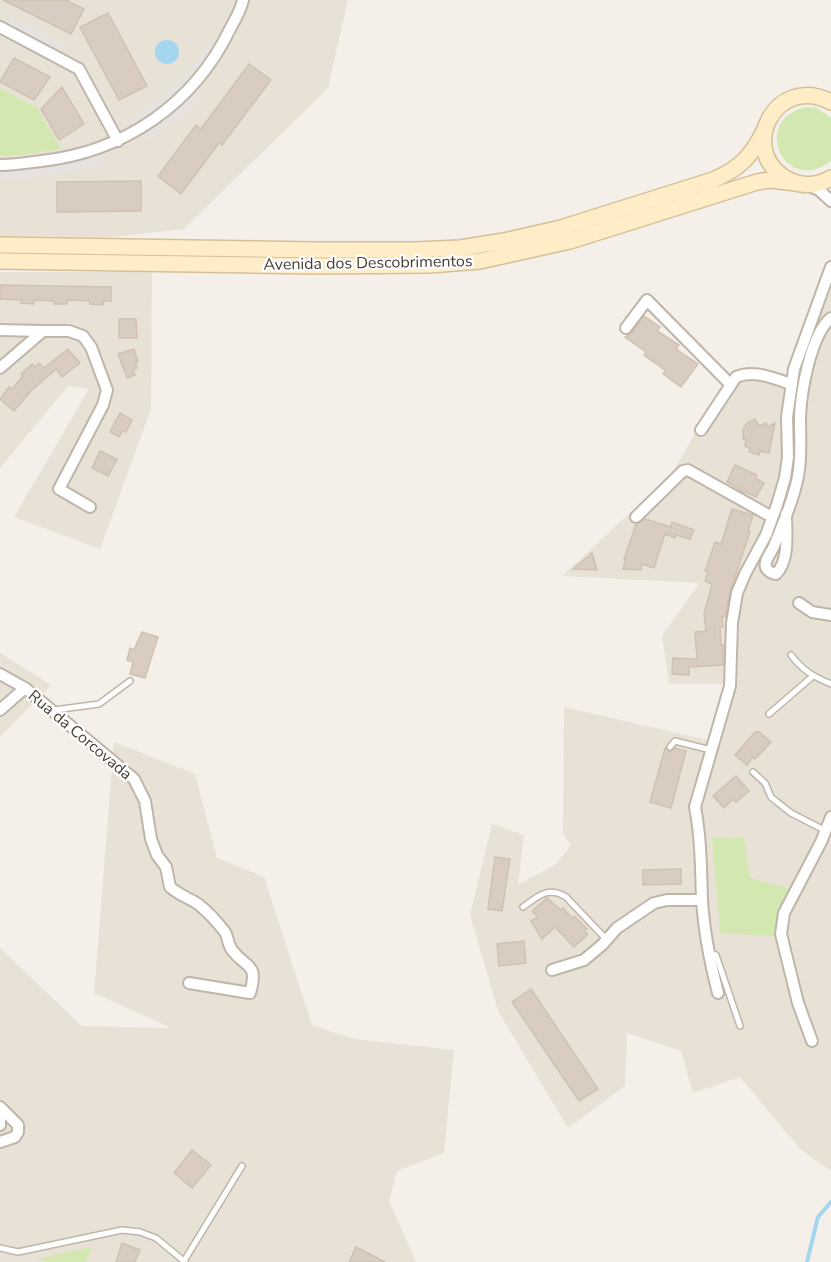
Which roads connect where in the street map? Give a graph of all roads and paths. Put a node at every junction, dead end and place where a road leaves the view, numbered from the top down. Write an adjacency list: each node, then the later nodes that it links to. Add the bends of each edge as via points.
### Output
1 (243, 0): 5 (street, via 224,43 195,85 164,113)
2 (0, 27): 5 (street, via 79,69)
3 (831, 102): 4 (street, Avenida dos Descobrimentos, via 810,95 790,99 772,112)
4 (764, 131): 8 (street, via 764,147 774,170); 10 (street, Avenida dos Descobrimentos, via 745,160 713,180 561,228 460,248)
5 (118, 141): 6 (street, via 65,158)
6 (0, 165)
7 (831, 178): 8 (street, via 817,184)
8 (801, 184): 9 (street, via 819,190); 11 (street, Avenida dos Descobrimentos, via 757,182 570,242 480,261 316,266)
9 (831, 201)
10 (0, 245)
11 (0, 261)
12 (831, 267): 19 (street, via 800,350)
13 (831, 318): 22 (street, via 824,323 814,347 805,381 800,461)
14 (626, 328): 18 (street, via 647,300)
15 (0, 330): 16 (street)
16 (43, 331): 17 (street); 21 (street, via 69,331 83,336 107,390 59,489)
17 (0, 368)
18 (730, 384): 19 (street, via 736,377 756,373); 20 (street)
19 (792, 384): 24 (street, via 787,417 788,457)
20 (701, 430)
21 (90, 507)
22 (786, 514): 22 (street, via 766,562 771,573 776,574 784,561)
23 (636, 517): 24 (street, via 688,470)
24 (772, 517): 37 (street, via 737,593 730,686)
25 (799, 603): 26 (street, via 812,612)
26 (831, 615)
27 (791, 656): 29 (lane)
28 (0, 674): 32 (street, Rua da Corcovada)
29 (813, 676): 31 (lane); 35 (lane)
30 (130, 681): 34 (lane, via 99,704)
31 (831, 684)
32 (25, 688): 33 (street); 34 (street, Rua da Corcovada)
33 (0, 710)
34 (52, 710): 46 (street, Rua da Corcovada, via 134,779 145,801 151,839 166,867 170,887 197,903 213,919 225,933 231,949 251,967 254,979 250,993)
35 (769, 714)
36 (670, 747): 37 (lane, via 675,741)
37 (711, 750): 41 (street, via 695,807)
38 (753, 772): 40 (lane, via 777,802)
39 (831, 817): 40 (street)
40 (826, 831): 49 (street, via 784,913 781,934)
41 (702, 900): 43 (street, via 654,903 617,928); 44 (street)
42 (523, 907): 43 (lane, via 543,892 560,893)
43 (607, 940): 45 (street, via 584,960)
44 (707, 952): 47 (street); 48 (lane, via 716,955)
45 (552, 970)
46 (189, 983)
47 (718, 993)
48 (740, 1026)
49 (812, 1041)
50 (0, 1108): 51 (street); 52 (street, via 18,1125 15,1137)
51 (0, 1125)
52 (0, 1142)
53 (242, 1166): 55 (lane)
54 (0, 1248): 55 (lane, via 18,1252 122,1230 156,1238)
55 (184, 1261)

